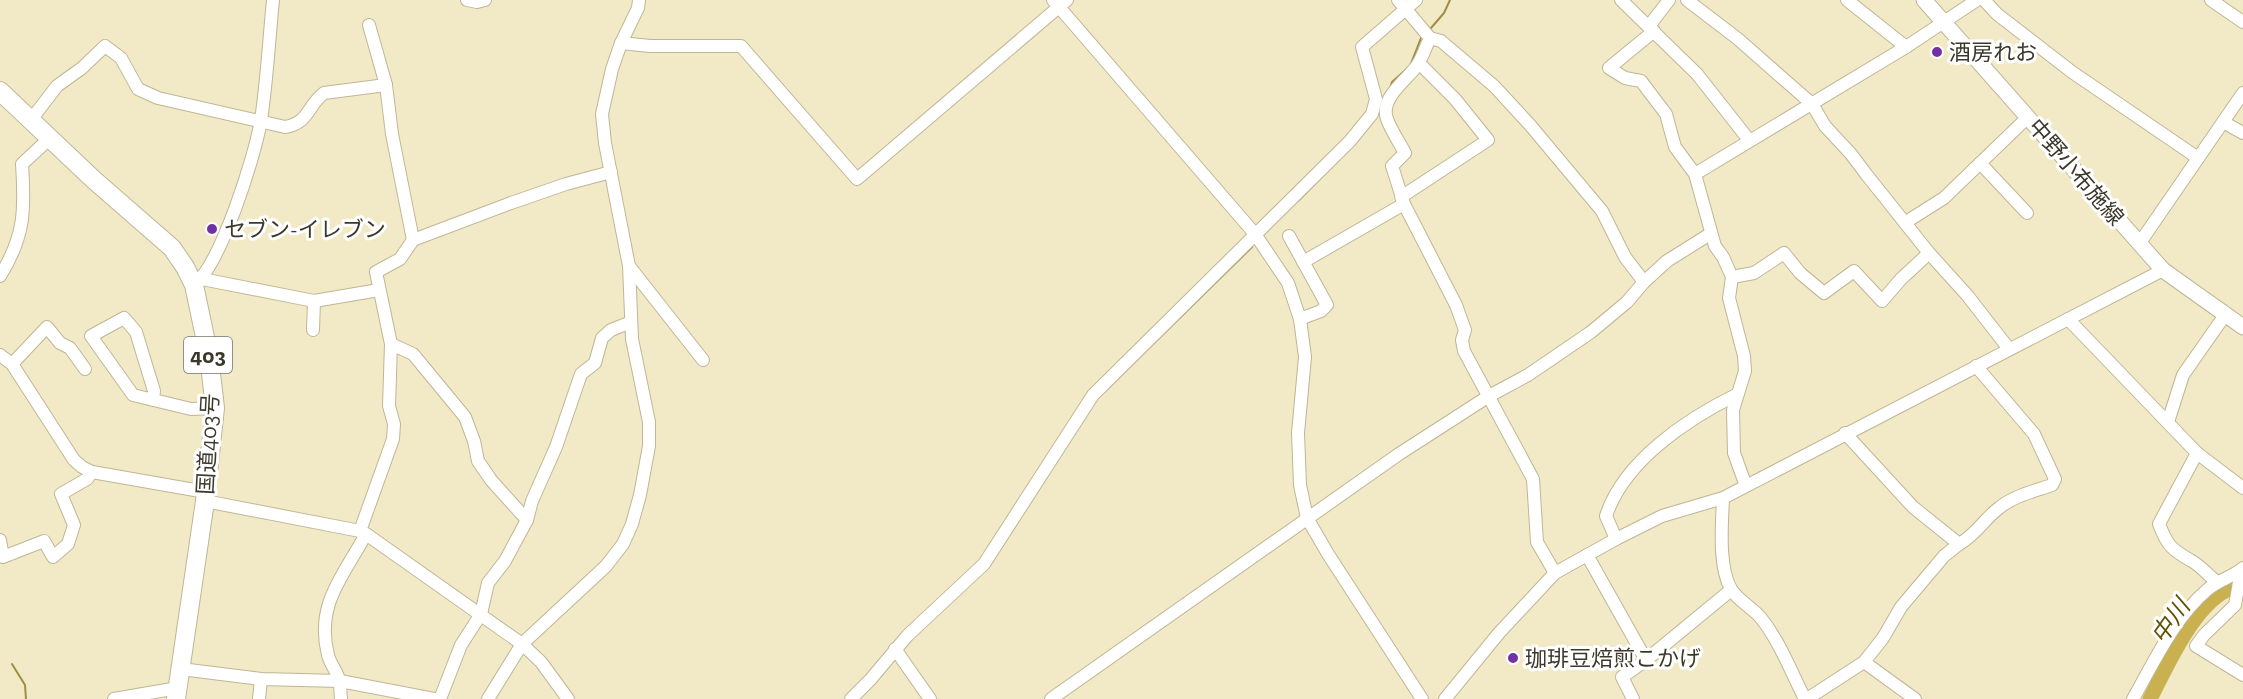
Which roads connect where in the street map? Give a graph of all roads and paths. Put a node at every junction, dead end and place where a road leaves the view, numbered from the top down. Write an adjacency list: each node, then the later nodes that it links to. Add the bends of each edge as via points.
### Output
1 (273, 0): 30 (street)
2 (467, 0): 3 (street)
3 (485, 0)
4 (639, 0): 21 (street)
5 (1416, 0): 15 (street)
6 (1621, 0): 19 (street)
7 (1669, 0): 19 (street)
8 (1687, 0): 27 (street)
9 (1847, 0): 22 (street)
10 (1924, 0): 17 (main road, 中野小布施線)
11 (1977, 0): 17 (street)
12 (1984, 0): 35 (street, via 2072,72)
13 (2211, 0): 16 (street)
14 (1059, 2): 21 (street, via 857,179 741,46); 42 (street)
15 (1402, 5): 20 (street); 42 (street, via 1362,47 1376,99 1371,114 1350,141)
16 (2243, 21)
17 (1944, 23): 22 (street); 28 (main road, 中野小布施線)
18 (369, 25): 24 (street)
19 (1652, 28): 34 (street, via 1697,74); 38 (street, via 1609,68 1625,78 1641,81 1666,114 1675,147)
20 (1430, 38): 23 (street); 54 (street, via 1441,41 1494,86 1530,125 1602,211 1625,257)
21 (621, 43): 37 (street, via 602,114)
22 (1906, 47): 27 (street)
23 (1419, 63): 39 (street, via 1395,88 1386,117 1405,153 1392,166); 39 (street, via 1488,140)
24 (386, 85): 30 (street, via 324,93 301,122 294,125 285,127); 45 (street)
25 (0, 91): 29 (highway, 国道403号 / 403)
26 (2243, 93): 31 (street)
27 (1812, 104): 34 (street); 41 (street, via 1825,126)
28 (2028, 117): 36 (street); 46 (main road, 中野小布施線)
29 (30, 121): 30 (street, via 57,86 105,46 121,58 138,89 148,94); 33 (highway, 国道403号 / 403)
30 (261, 121): 53 (street, via 227,232)
31 (2223, 122): 32 (street); 35 (street)
32 (2243, 132)
33 (49, 139): 51 (street, via 22,164 22,227 14,255); 53 (highway, 国道403号 / 403, via 172,248)
34 (1749, 141): 38 (street)
35 (2198, 158): 46 (street)
36 (1980, 163): 40 (street); 41 (street, via 1944,198)
37 (611, 172): 45 (street, via 511,202); 49 (street)
38 (1695, 174): 43 (street)
39 (1403, 200): 48 (street); 71 (street, via 1456,305 1465,330 1464,351)
40 (2027, 213)
41 (1906, 222): 47 (street)
42 (1255, 234): 58 (street, via 1288,283); 95 (street, via 1092,395 984,564)
43 (1710, 234): 52 (street); 54 (street, via 1674,256)
44 (1289, 236): 48 (street)
45 (413, 240): 55 (street, via 399,259 376,272)
46 (2139, 244): 50 (main road, 中野小布施線)
47 (1929, 253): 52 (street, via 1882,301 1854,271 1824,293 1784,253 1754,273); 64 (street)
48 (1303, 262): 58 (street, via 1327,305)
49 (629, 266): 60 (street); 66 (street)
50 (2163, 270): 57 (main road, 中野小布施線); 59 (street)
51 (0, 276)
52 (1732, 277): 70 (street, via 1729,298 1745,371)
53 (198, 282): 56 (street); 73 (highway, 国道403号 / 403)
54 (1644, 282): 71 (street, via 1591,332)
55 (379, 290): 56 (street); 63 (street)
56 (314, 301): 62 (street)
57 (2225, 315): 61 (main road, 中野小布施線); 74 (street, via 2183,375)
58 (1300, 319): 82 (street, via 1305,357 1298,433 1300,485)
59 (2068, 319): 64 (street); 74 (street)
60 (631, 322): 83 (street, via 610,330 602,339 595,363 581,374); 94 (street, via 649,422 647,456 632,524 606,566)
61 (2243, 327)
62 (313, 330)
63 (391, 344): 83 (street, via 413,354 465,417 478,461); 84 (street, via 389,406 393,439)
64 (2009, 349): 68 (street)
65 (0, 355): 67 (street)
66 (703, 360)
67 (12, 364): 69 (street, via 47,327); 77 (street, via 74,460)
68 (1976, 366): 75 (street); 87 (street, via 2034,434 2055,479 2052,485 1999,507 1970,538)
69 (85, 369)
70 (1736, 395): 78 (street, via 1734,453); 85 (street, via 1706,410 1645,456 1633,470 1606,516)
71 (1490, 396): 82 (street); 90 (street, via 1533,479 1537,542)
72 (153, 400): 72 (street, via 133,395 92,336 124,318 136,332 154,391); 73 (street, via 191,409)
73 (215, 408): 80 (highway, 国道403号 / 403)
74 (2168, 422): 76 (street)
75 (1845, 433): 78 (street); 87 (street, via 1913,507)
76 (2197, 453): 79 (street); 91 (street, via 2159,524 2166,541 2180,556 2191,560)
77 (92, 472): 80 (street); 86 (street, via 61,494 74,525 68,544 52,557 44,541 3,557)
78 (1746, 486): 81 (street)
79 (2243, 488)
80 (206, 496): 84 (street); 98 (highway, 国道403号 / 403)
81 (1723, 498): 85 (street, via 1662,516); 92 (street, via 1725,569)
82 (1307, 518): 113 (street); 114 (street)
83 (527, 520): 93 (street, via 488,583)
84 (363, 533): 93 (street); 101 (street, via 351,563 335,584 324,623 328,656)
85 (1616, 539): 88 (street)
86 (0, 540)
87 (1959, 544): 97 (street, via 1901,607)
88 (1587, 555): 90 (street); 96 (street)
89 (2242, 569): 91 (street); 99 (street, via 2235,605 2196,646)
90 (1555, 573): 115 (street)
91 (2217, 582): 119 (street, via 2192,605 2169,637)
92 (1731, 591): 96 (street); 117 (street, via 1761,618)
93 (481, 614): 94 (street); 108 (street, via 461,645)
94 (522, 644): 103 (street); 110 (street, via 541,662)
95 (896, 648): 111 (street); 112 (street)
96 (1646, 660): 116 (street, via 1623,676)
97 (1864, 662): 117 (street); 118 (street)
98 (181, 669): 100 (street); 102 (highway, 国道403号 / 403)
99 (2243, 675)
100 (261, 679): 101 (street); 105 (street)
101 (340, 681): 106 (street); 107 (street)
102 (177, 694): 104 (street)
103 (491, 694): 109 (street)
104 (114, 699)
105 (259, 699)
106 (341, 699)
107 (434, 699)
108 (440, 699)
109 (502, 699)
110 (568, 699)
111 (850, 699)
112 (930, 699)
113 (1051, 699)
114 (1422, 699)
115 (1445, 699)
116 (1633, 699)
117 (1806, 699)
118 (1915, 699)
119 (2133, 699)

